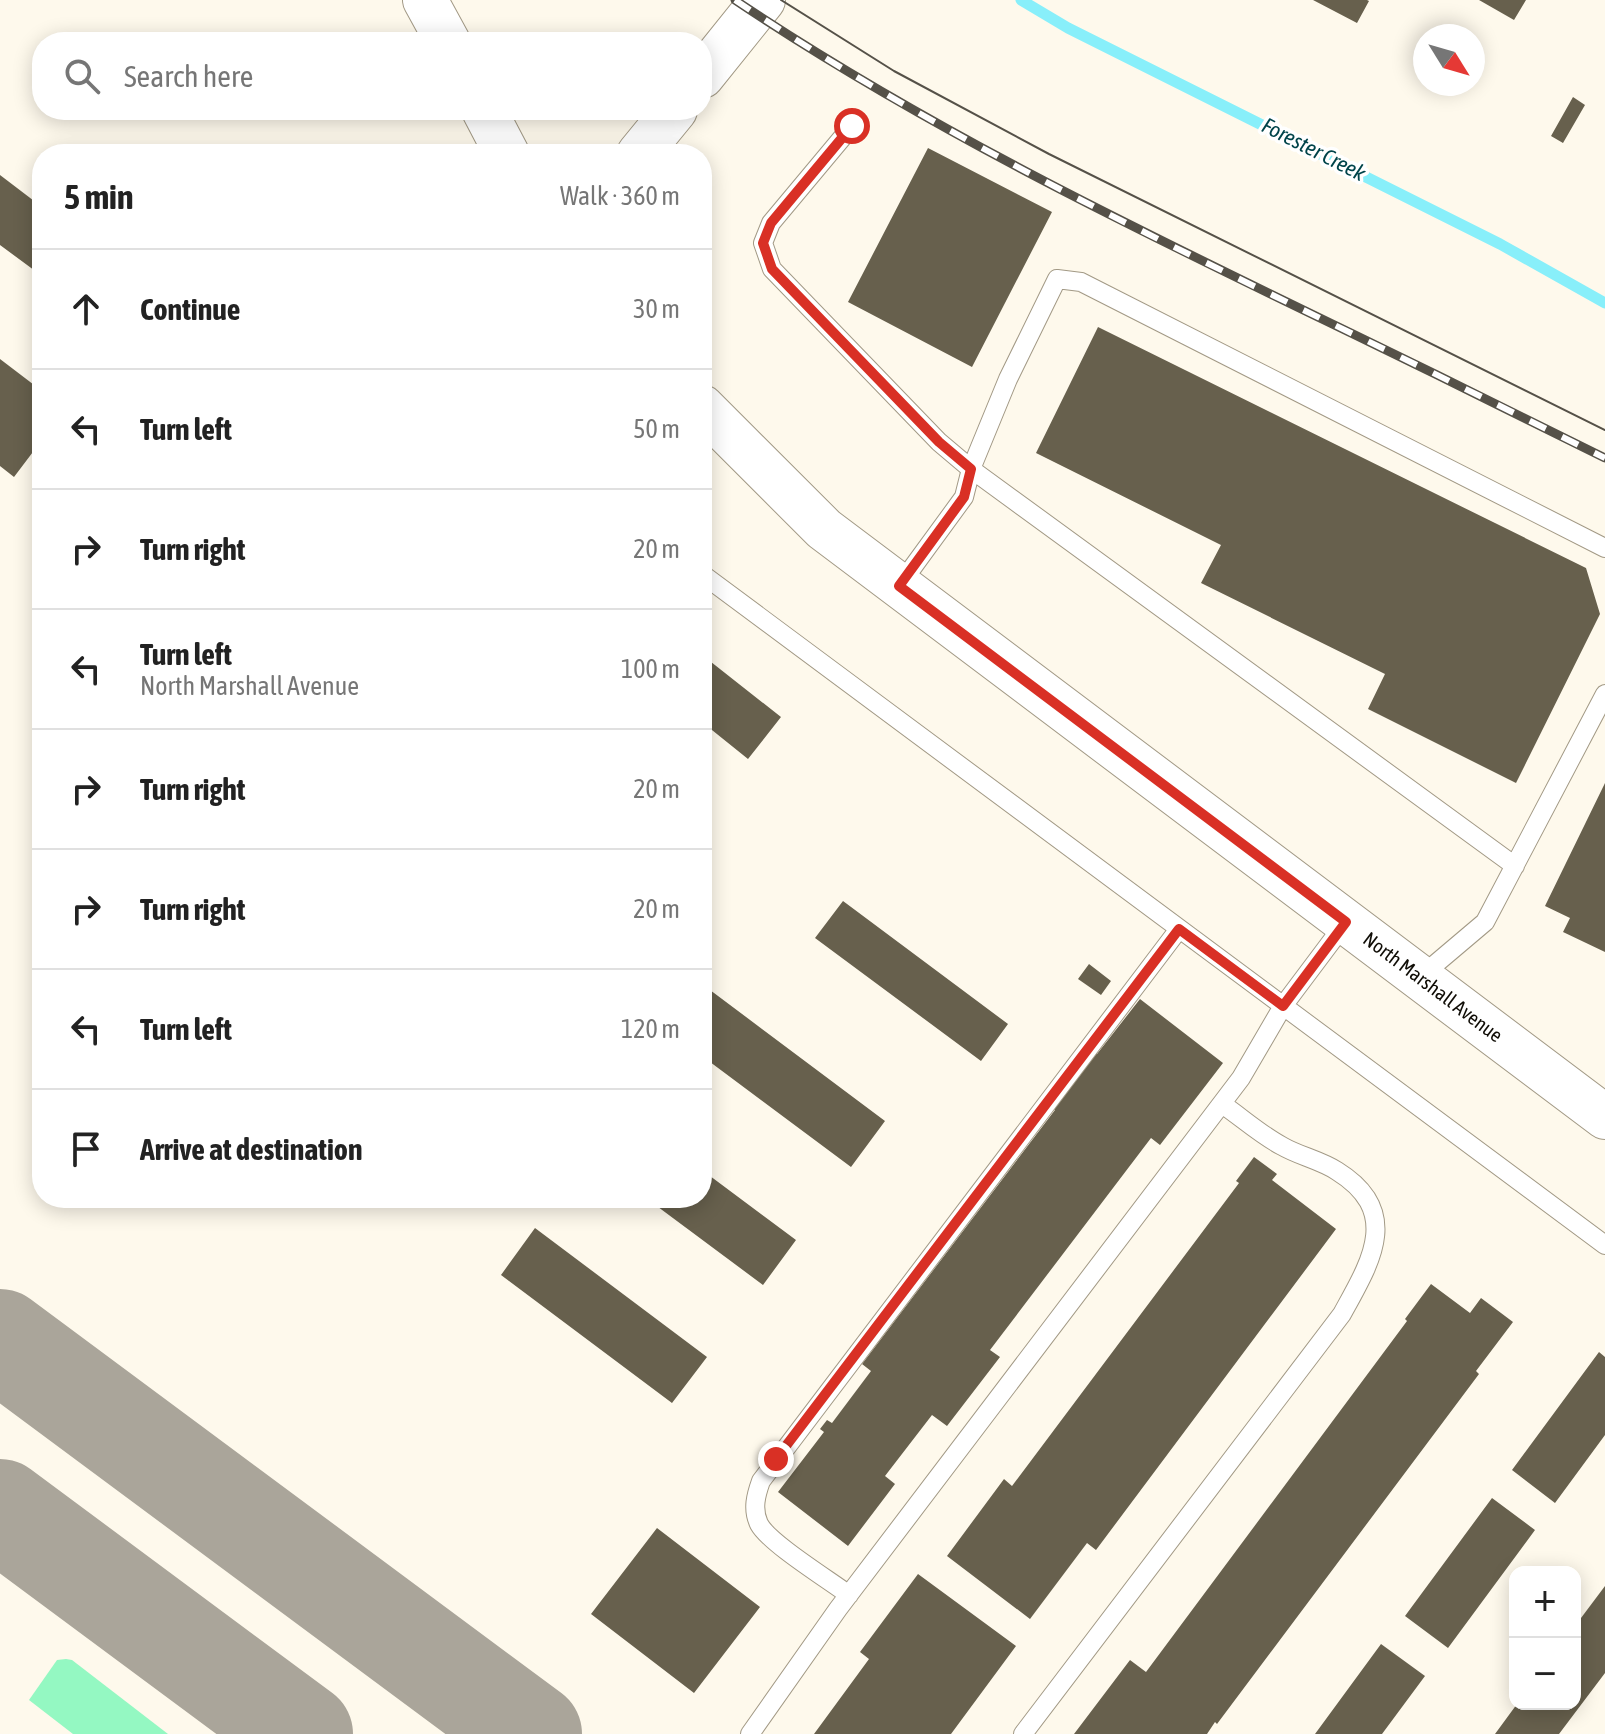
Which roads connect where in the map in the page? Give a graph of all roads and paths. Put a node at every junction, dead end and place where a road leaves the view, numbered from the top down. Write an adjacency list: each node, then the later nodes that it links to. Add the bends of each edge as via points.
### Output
1 (425, 0): 3 (main road)
2 (763, 0): 4 (main road)
3 (443, 32)
4 (712, 64)
5 (489, 120): 8 (main road)
6 (667, 120): 9 (main road)
7 (852, 126): 11 (lane, via 771,223 763,243 772,269)
8 (502, 144)
9 (647, 144)
10 (712, 417): 14 (main road, North Marshall Avenue, via 824,529)
11 (971, 469): 12 (lane, via 1057,279 1081,282); 14 (lane, via 964,497); 16 (lane)
12 (1605, 548)
13 (712, 581): 18 (lane)
14 (899, 586): 17 (main road, North Marshall Avenue)
15 (1605, 694): 16 (lane)
16 (1515, 866): 19 (lane, via 1485,922)
17 (1346, 922): 19 (main road, North Marshall Avenue); 20 (lane)
18 (1179, 929): 20 (lane); 24 (lane, via 761,1481 755,1497 760,1526)
19 (1420, 977): 22 (main road, North Marshall Avenue)
20 (1283, 1006): 21 (lane); 23 (lane)
21 (1222, 1104): 24 (lane); 26 (lane, via 1282,1146 1339,1172 1360,1190 1376,1223 1376,1242 1342,1314)
22 (1605, 1117)
23 (1605, 1245)
24 (849, 1595): 25 (lane)
25 (750, 1734)
26 (1023, 1734)

